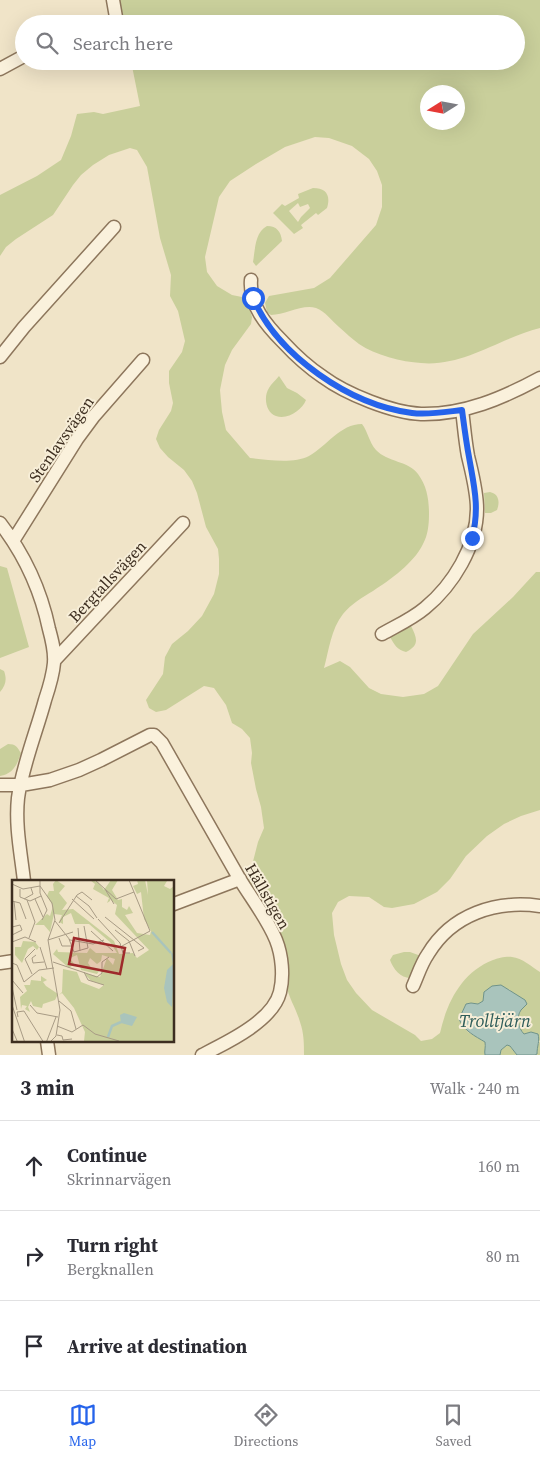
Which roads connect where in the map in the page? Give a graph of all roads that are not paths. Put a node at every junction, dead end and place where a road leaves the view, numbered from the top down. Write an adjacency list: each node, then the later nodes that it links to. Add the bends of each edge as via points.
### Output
1 (113, 0): 2 (street)
2 (116, 15)
3 (15, 61): 4 (street)
4 (0, 69)
5 (114, 227): 7 (street)
6 (251, 280): 10 (street, via 253,298 266,323 324,378 358,397 398,411 422,414)
7 (0, 357)
8 (143, 360): 13 (street, Stenlavsvägen, via 77,439)
9 (540, 378): 10 (street, via 500,398)
10 (462, 410): 14 (street, via 476,496 472,538 455,575 438,596 411,618)
11 (0, 523): 13 (street)
12 (183, 523): 15 (street, Bergtallsvägen)
13 (13, 541): 15 (street, via 43,605)
14 (382, 634)
15 (54, 662): 17 (street)
16 (0, 784): 17 (street)
17 (21, 785): 18 (street, Hällstigen, via 79,770 145,737 154,736 162,743); 19 (street, via 17,819)
18 (240, 879): 20 (street); 25 (street, Hällstigen, via 276,942 281,961 280,993 270,1010 251,1026)
19 (24, 880)
20 (175, 904)
21 (540, 906): 22 (street, via 497,906 465,918 428,952)
22 (413, 986)
23 (47, 1042): 24 (street)
24 (49, 1055)
25 (202, 1055)

